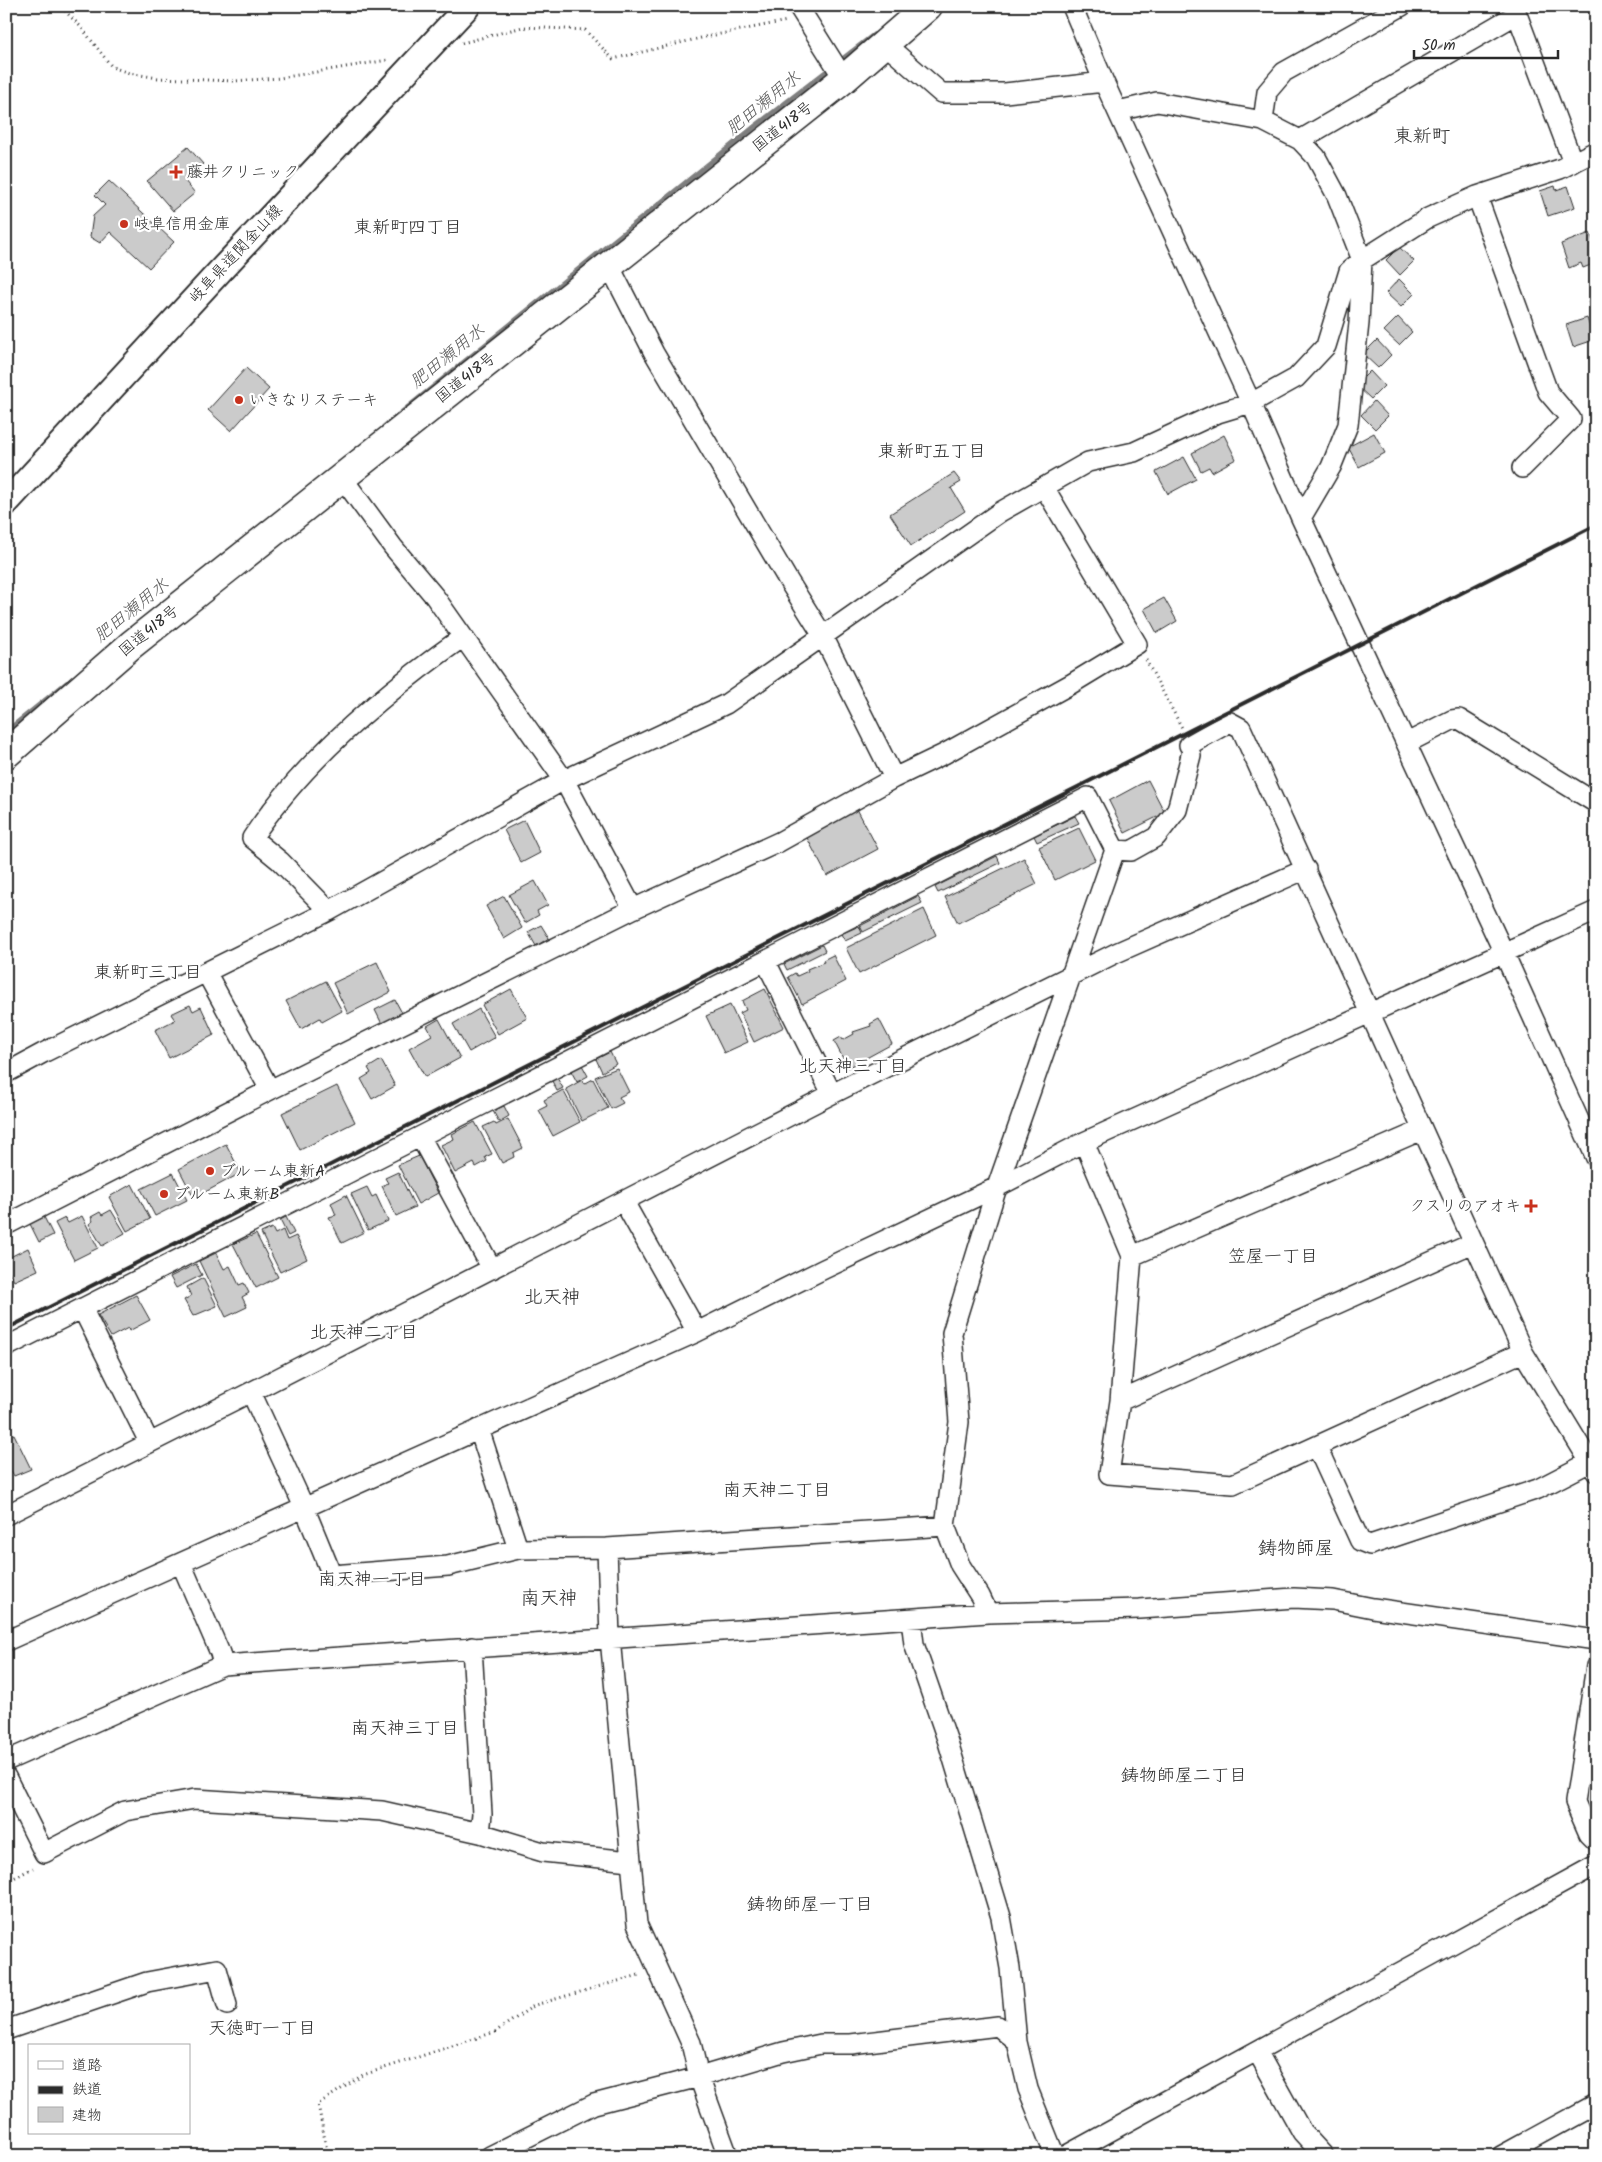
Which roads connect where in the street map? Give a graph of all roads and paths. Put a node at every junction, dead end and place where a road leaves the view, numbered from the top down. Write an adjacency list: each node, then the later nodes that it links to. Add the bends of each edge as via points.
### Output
1 (56, 6): 9 (path, via 81,27 112,67 158,78 233,81 280,78)
2 (468, 6): 9 (main road, 岐阜県道関金山線)
3 (928, 6): 8 (highway, 国道418号)
4 (1072, 6): 11 (street)
5 (1402, 6): 13 (street, via 1284,72 1267,92)
6 (802, 12): 7 (path, via 613,59 585,30 523,27); 10 (street)
7 (461, 44)
8 (885, 44): 10 (highway, 国道418号); 11 (street, via 941,94 1005,93)
9 (425, 53): 24 (main road, 岐阜県道関金山線)
10 (844, 79): 19 (highway, 国道418号)
11 (1104, 82): 12 (street)
12 (1118, 111): 13 (street, via 1156,102); 20 (street)
13 (1262, 122): 14 (street)
14 (1300, 140): 16 (street, via 1517,14); 18 (street, via 1316,157 1337,196)
15 (1596, 152): 16 (street)
16 (1573, 163): 17 (street)
17 (1477, 196): 18 (street, via 1428,218); 21 (street, via 1548,392 1571,419)
18 (1362, 260): 20 (street, via 1350,271 1326,346 1296,378); 25 (street, via 1348,425 1332,468)
19 (608, 265): 22 (highway, 国道418号); 26 (street, via 654,353)
20 (1252, 403): 23 (street, via 1218,413 1134,452 1088,462); 25 (street)
21 (1522, 468)
22 (342, 476): 27 (street); 31 (highway, 国道418号, via 132,644)
23 (1044, 487): 26 (street, via 1000,512); 28 (street)
24 (6, 503)
25 (1301, 518): 29 (street)
26 (823, 636): 32 (street); 33 (street, via 726,704)
27 (463, 637): 33 (street); 38 (street, via 345,733 303,775 252,838 280,861)
28 (1138, 644): 30 (path, via 1185,733); 32 (street, via 1063,689)
29 (1407, 743): 34 (street, via 1452,720 1460,720); 40 (street)
30 (1190, 750): 35 (street, via 1177,810 1156,837 1131,851); 36 (street, via 1230,722 1241,728)
31 (6, 754)
32 (894, 778): 37 (street, via 779,842)
33 (564, 780): 37 (street); 38 (street)
34 (1596, 803)
35 (1115, 850): 41 (street, via 1088,798); 43 (street)
36 (1306, 869): 43 (street, via 1116,953); 44 (street)
37 (633, 909): 46 (street)
38 (329, 911): 42 (street)
39 (1596, 911): 40 (street)
40 (1504, 953): 44 (street); 51 (street)
41 (766, 962): 47 (street); 49 (street)
42 (206, 972): 45 (street); 46 (street)
43 (1070, 977): 47 (street); 52 (street)
44 (1370, 1013): 48 (street); 50 (street)
45 (6, 1073)
46 (270, 1090): 54 (street)
47 (832, 1094): 53 (street)
48 (1422, 1130): 55 (street); 56 (street)
49 (421, 1138): 57 (street); 58 (street)
50 (1084, 1142): 52 (street); 56 (street)
51 (1596, 1158)
52 (997, 1187): 59 (street); 70 (street, via 952,1333 959,1422)
53 (624, 1202): 57 (street); 59 (street)
54 (6, 1224)
55 (1473, 1243): 61 (street); 63 (street)
56 (1132, 1256): 63 (street)
57 (492, 1268): 62 (street)
58 (82, 1308): 60 (street); 65 (street)
59 (697, 1332): 64 (street)
60 (6, 1347)
61 (1523, 1352): 66 (street); 67 (street)
62 (251, 1392): 65 (street); 68 (street)
63 (1120, 1402): 66 (street, via 1109,1474 1233,1484)
64 (479, 1429): 68 (street); 71 (street)
65 (150, 1442): 69 (street)
66 (1317, 1446): 67 (street, via 1360,1541 1370,1545 1538,1489)
67 (1594, 1464)
68 (304, 1507): 71 (street, via 332,1574 448,1566); 73 (street)
69 (6, 1515)
70 (945, 1526): 72 (street); 74 (street, via 960,1565)
71 (518, 1548): 72 (street)
72 (607, 1548): 76 (street)
73 (181, 1564): 78 (street); 80 (street)
74 (988, 1613): 75 (street); 77 (street, via 1140,1609 1294,1598 1332,1600)
75 (911, 1619): 76 (street); 93 (street, via 914,1644 948,1742 1001,1918 1010,1968)
76 (610, 1638): 79 (street); 87 (street)
77 (1596, 1640)
78 (6, 1641)
79 (472, 1647): 80 (street); 84 (street, via 482,1814)
80 (223, 1665): 82 (street)
81 (1596, 1666): 85 (street, via 1575,1802 1589,1834)
82 (6, 1761)
83 (6, 1777): 86 (street)
84 (480, 1833): 86 (street, via 382,1811 195,1799 125,1811); 87 (street, via 542,1852)
85 (1596, 1841)
86 (44, 1853): 89 (path, via 42,1863)
87 (630, 1861): 90 (street, via 637,1924)
88 (1596, 1865): 94 (street)
89 (6, 1882)
90 (658, 1970): 95 (street, via 691,2043); 97 (path, via 536,2005 495,2032 363,2075 318,2104)
91 (227, 2005): 92 (street, via 217,1969 147,1982)
92 (6, 2030)
93 (1017, 2042): 95 (street, via 998,2026 851,2044 821,2044); 100 (street, via 1028,2089)
94 (1257, 2051): 101 (street); 102 (street, via 1302,2132)
95 (699, 2077): 98 (street, via 594,2104); 99 (street)
96 (1596, 2104): 103 (street)
97 (328, 2156)
98 (490, 2156)
99 (728, 2156)
100 (1055, 2156)
101 (1065, 2156)
102 (1324, 2156)
103 (1501, 2156)

